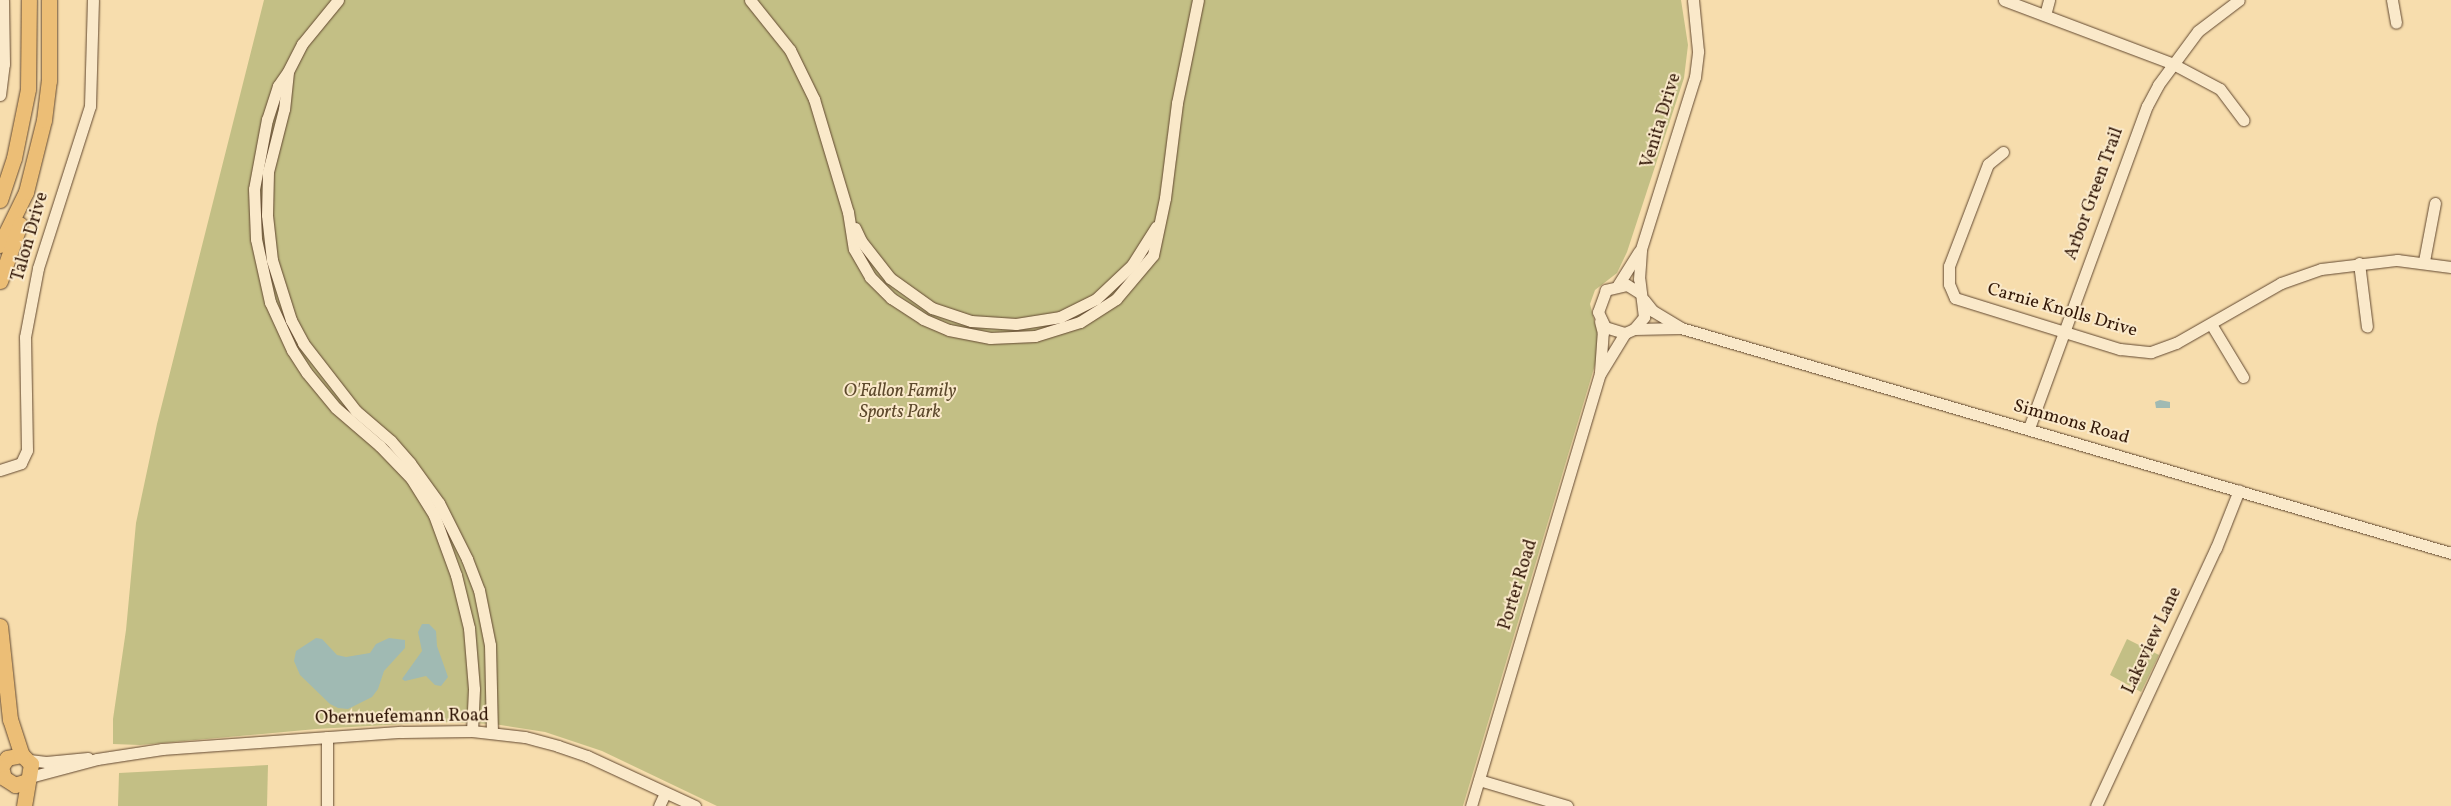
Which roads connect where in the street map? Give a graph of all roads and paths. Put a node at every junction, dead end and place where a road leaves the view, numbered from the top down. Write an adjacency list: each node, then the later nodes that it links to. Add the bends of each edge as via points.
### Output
1 (3, 0): 15 (street)
2 (29, 0): 22 (main road, via 28,88 14,158)
3 (49, 0): 21 (main road, via 44,120)
4 (93, 0): 41 (street, Talon Drive, via 90,106 38,268 25,337 27,450 21,463)
5 (338, 0): 17 (street, via 302,44)
6 (750, 0): 7 (street, via 774,27 803,74 821,121 848,212 854,249 870,276 891,298 934,325 990,338 1035,336 1059,330 1100,311 1130,286 1153,256 1165,198 1183,68)
7 (1198, 0)
8 (1693, 0): 25 (street, Venita Drive, via 1698,51 1695,77)
9 (2004, 0): 13 (street)
10 (2049, 0): 13 (street)
11 (2239, 0): 16 (street, Arbor Green Trail, via 2198,31)
12 (2392, 0): 14 (street)
13 (2045, 15): 16 (street)
14 (2396, 23)
15 (2, 64): 18 (street)
16 (2173, 64): 19 (street, via 2220,89); 37 (street, Arbor Green Trail, via 2147,106)
17 (288, 72): 45 (street, via 278,86 267,118 255,181 256,239 270,302 292,350 307,373 336,408 411,478 434,515 456,575 469,628 474,689); 46 (street, via 284,109 271,150 266,201 272,260 279,289 291,320 319,367 356,411 391,441 410,463 438,503 461,546 479,590 490,644)
18 (0, 95)
19 (2243, 120)
20 (2003, 152): 37 (street, Carnie Knolls Drive, via 1988,164 1949,266 1949,284 1955,298)
21 (26, 192): 24 (main road); 29 (main road, via 23,216)
22 (0, 200)
23 (2435, 203): 26 (street)
24 (0, 245)
25 (1641, 249): 30 (street, Venita Drive); 31 (street, Venita Drive)
26 (2424, 261): 27 (street, Carnie Knolls Drive); 28 (street, Carnie Knolls Drive)
27 (2359, 263): 33 (street, Carnie Knolls Drive, via 2321,269 2281,284); 34 (street)
28 (2451, 267)
29 (0, 281)
30 (1618, 285): 31 (street, via 1627,285); 32 (street, via 1601,296)
31 (1642, 297): 35 (street, Simmons Road, via 1653,311); 36 (street, via 1644,317)
32 (1600, 320): 36 (street, via 1612,331); 38 (street, Porter Road, via 1603,333)
33 (2211, 324): 37 (street, Carnie Knolls Drive, via 2151,352 2120,349); 39 (street)
34 (2367, 327)
35 (1681, 328): 36 (street, Simmons Road); 40 (street, Simmons Road)
36 (1630, 331): 38 (street, Porter Road)
37 (2063, 332): 40 (street, Arbor Green Trail)
38 (1600, 374): 52 (street, Porter Road)
39 (2243, 377)
40 (2030, 428): 42 (street, Simmons Road)
41 (0, 470)
42 (2239, 490): 43 (street, Simmons Road); 61 (street, Lakeview Lane, via 2216,548)
43 (2451, 553)
44 (0, 626): 49 (main road)
45 (472, 731): 46 (street, Obernuefemann Road); 47 (street, Obernuefemann Road)
46 (492, 732): 53 (street, Obernuefemann Road, via 525,737 587,756)
47 (327, 737): 48 (street, Obernuefemann Road, via 162,749); 56 (street)
48 (97, 759): 49 (street); 50 (street)
49 (12, 760): 50 (main road); 51 (main road)
50 (28, 779): 51 (main road, via 22,784); 55 (main road)
51 (4, 780): 54 (main road)
52 (1479, 780): 59 (street, Porter Road); 60 (street)
53 (665, 793): 57 (street); 58 (street, Obernuefemann Road)
54 (16, 806)
55 (24, 806)
56 (327, 806)
57 (659, 806)
58 (695, 806)
59 (1471, 806)
60 (1567, 806)
61 (2096, 806)

